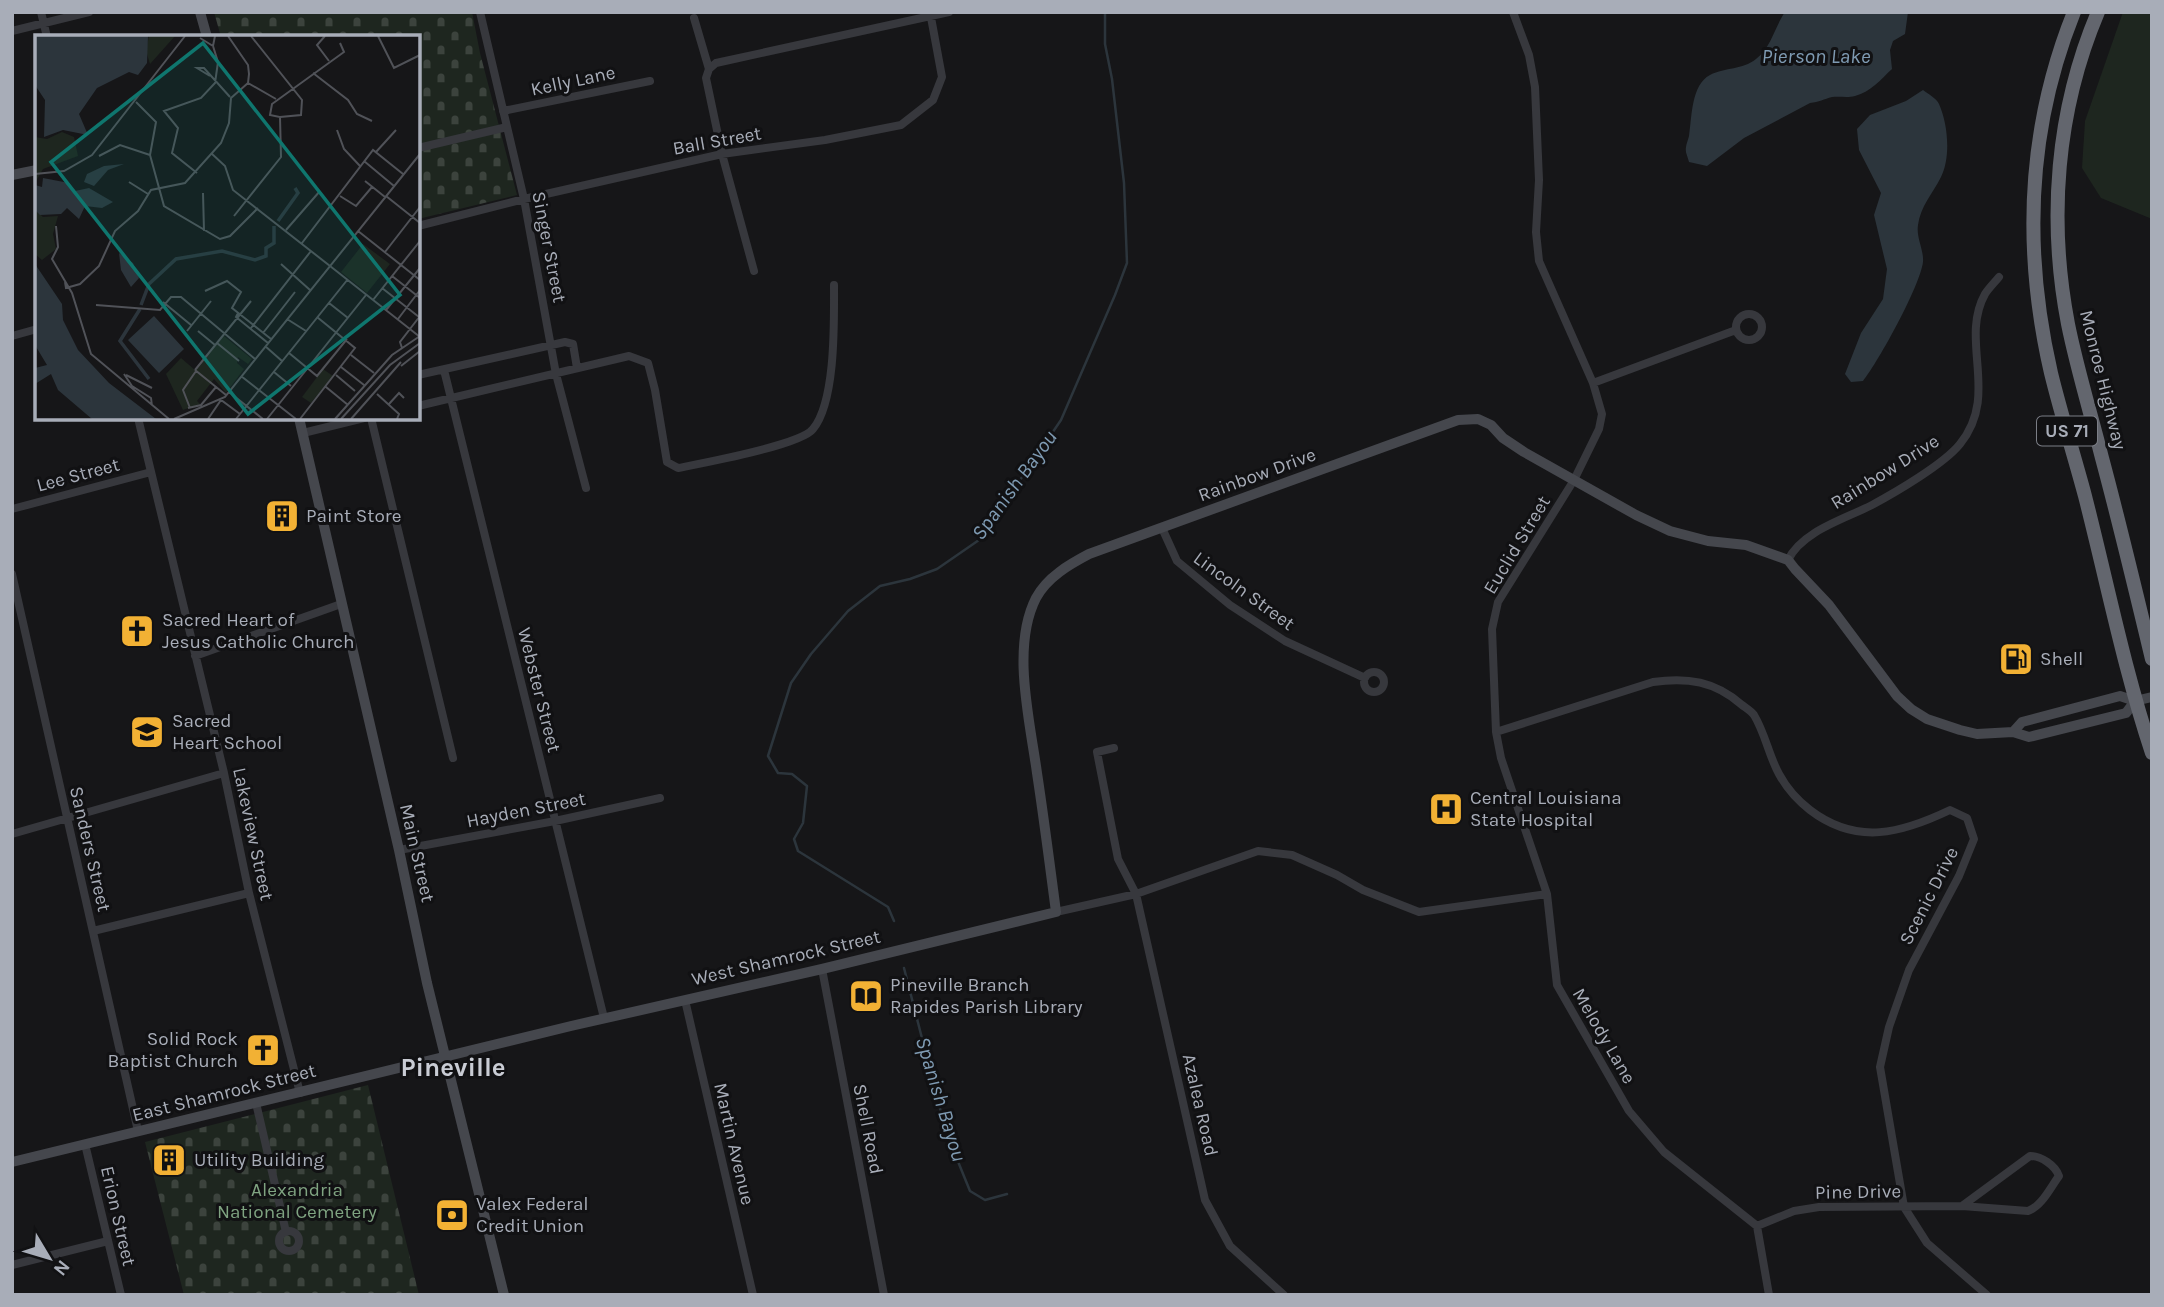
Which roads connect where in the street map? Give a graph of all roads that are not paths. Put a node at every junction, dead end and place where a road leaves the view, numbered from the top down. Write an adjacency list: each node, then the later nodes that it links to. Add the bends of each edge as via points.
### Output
1 (41, 12): 11 (street)
2 (89, 12): 11 (street)
3 (200, 12): 14 (street)
4 (480, 12): 17 (street, Singer Street)
5 (949, 12): 9 (street)
6 (1513, 12): 36 (street, Euclid Street, via 1530,55 1535,87 1539,261)
7 (2074, 12): 56 (highway, US 71, via 2045,103 2035,166 2033,248 2052,375)
8 (2098, 12): 53 (highway, Monroe Highway / US 71, via 2069,106 2057,192 2058,251 2072,342)
9 (931, 15): 15 (street, via 716,63); 20 (street, Ball Street, via 943,77 933,100 901,125 825,141)
10 (694, 18): 15 (street)
11 (44, 23): 12 (street); 13 (street)
12 (12, 31)
13 (47, 35)
14 (206, 35)
15 (709, 69): 20 (street, via 706,78)
16 (650, 81): 17 (street, Kelly Lane)
17 (503, 111): 18 (street, Singer Street)
18 (507, 127): 19 (street); 23 (street, Singer Street)
19 (420, 148)
20 (722, 154): 23 (street, Ball Street); 25 (street)
21 (35, 170): 22 (street)
22 (12, 175)
23 (524, 199): 24 (street, Ball Street); 31 (street, Singer Street)
24 (420, 225)
25 (754, 271)
26 (1999, 277): 49 (street, Rainbow Drive, via 1979,311 1979,403 1967,435 1945,459 1812,535 1793,548)
27 (834, 285): 32 (street, via 832,361 823,410 813,430 794,440 678,468 667,462 648,363 629,356)
28 (35, 330): 30 (street)
29 (1736, 330): 36 (street)
30 (12, 336)
31 (551, 345): 32 (street, via 573,344); 33 (street); 34 (street, Singer Street)
32 (577, 368): 34 (street)
33 (444, 370): 35 (street); 37 (street, Webster Street)
34 (556, 374): 37 (street); 46 (street, Singer Street)
35 (420, 375)
36 (1593, 383): 45 (street, Euclid Street, via 1602,414)
37 (451, 398): 38 (street); 65 (street, Webster Street)
38 (420, 406)
39 (138, 420): 44 (street, Lakeview Street)
40 (300, 420): 43 (street, Main Street)
41 (356, 420): 43 (street)
42 (371, 420): 61 (street)
43 (303, 433): 51 (street, Main Street)
44 (151, 472): 47 (street, Lee Street); 52 (street, Lakeview Street)
45 (1574, 480): 48 (street, Rainbow Drive, via 1524,452 1490,425 1478,419 1458,420); 49 (street, Rainbow Drive, via 1670,531 1746,545); 57 (street, Euclid Street, via 1498,602 1492,629)
46 (586, 488)
47 (12, 509)
48 (1162, 528): 54 (street, Lincoln Street, via 1177,561 1230,605 1285,641); 71 (street, Rainbow Drive, via 1069,565 1037,597 1029,621 1025,683)
49 (1788, 559): 58 (street, via 1911,709 1927,719 1977,734)
50 (12, 574): 64 (street, Sanders Street)
51 (341, 604): 52 (street); 67 (street, Main Street)
52 (195, 656): 62 (street, Lakeview Street)
53 (2152, 659)
54 (1365, 678)
55 (2152, 697): 56 (street)
56 (2135, 701): 58 (street, via 2120,696 2022,722); 58 (street, via 2126,713 2029,737); 60 (highway, US 71)
57 (1496, 732): 70 (street, Melody Lane); 83 (street, Scenic Drive, via 1653,682 1705,682 1754,715 1779,776 1794,797 1821,818 1852,832 1888,833 1950,810 1967,818 1974,839 1909,970 1880,1067)
58 (2013, 732)
59 (1114, 748): 69 (street, Azalea Road, via 1097,752 1118,859)
60 (2152, 753)
61 (453, 758)
62 (224, 773): 64 (street); 68 (street, Lakeview Street)
63 (660, 798): 65 (street, Hayden Street)
64 (68, 818): 66 (street); 72 (street, Sanders Street)
65 (555, 821): 67 (street, Hayden Street); 75 (street, Webster Street)
66 (12, 834)
67 (399, 850): 76 (street, Main Street)
68 (249, 893): 72 (street); 77 (street, Lakeview Street)
69 (1136, 894): 70 (street, West Shamrock Street, via 1258,851 1292,856 1419,912); 71 (street, West Shamrock Street); 92 (street, Azalea Road, via 1205,1200 1230,1246)
70 (1547, 894): 84 (street, Melody Lane, via 1557,985 1629,1111 1664,1152)
71 (1056, 912): 73 (street, West Shamrock Street)
72 (93, 931): 79 (street, Sanders Street)
73 (822, 969): 74 (street, West Shamrock Street); 91 (street, Shell Road)
74 (685, 1000): 75 (street, West Shamrock Street); 90 (street, Martin Avenue)
75 (604, 1018): 76 (street, West Shamrock Street)
76 (445, 1058): 77 (street, East Shamrock Street); 89 (street, Main Street)
77 (300, 1093): 78 (street, East Shamrock Street)
78 (256, 1103): 79 (street, East Shamrock Street); 85 (street)
79 (138, 1132): 80 (street, East Shamrock Street)
80 (85, 1144): 81 (street, East Shamrock Street); 86 (street, Erion Street)
81 (12, 1162)
82 (1962, 1206): 82 (street, Pine Drive, via 2030,1156 2039,1156 2057,1170 2059,1176 2036,1208); 83 (street, Pine Drive)
83 (1904, 1207): 84 (street, Pine Drive, via 1819,1207 1794,1211); 94 (street, Scenic Drive, via 1927,1243)
84 (1757, 1226): 93 (street)
85 (286, 1232)
86 (108, 1241): 87 (street); 88 (street, Erion Street)
87 (12, 1265)
88 (121, 1295)
89 (504, 1295)
90 (753, 1295)
91 (884, 1295)
92 (1284, 1295)
93 (1769, 1295)
94 (1987, 1295)

